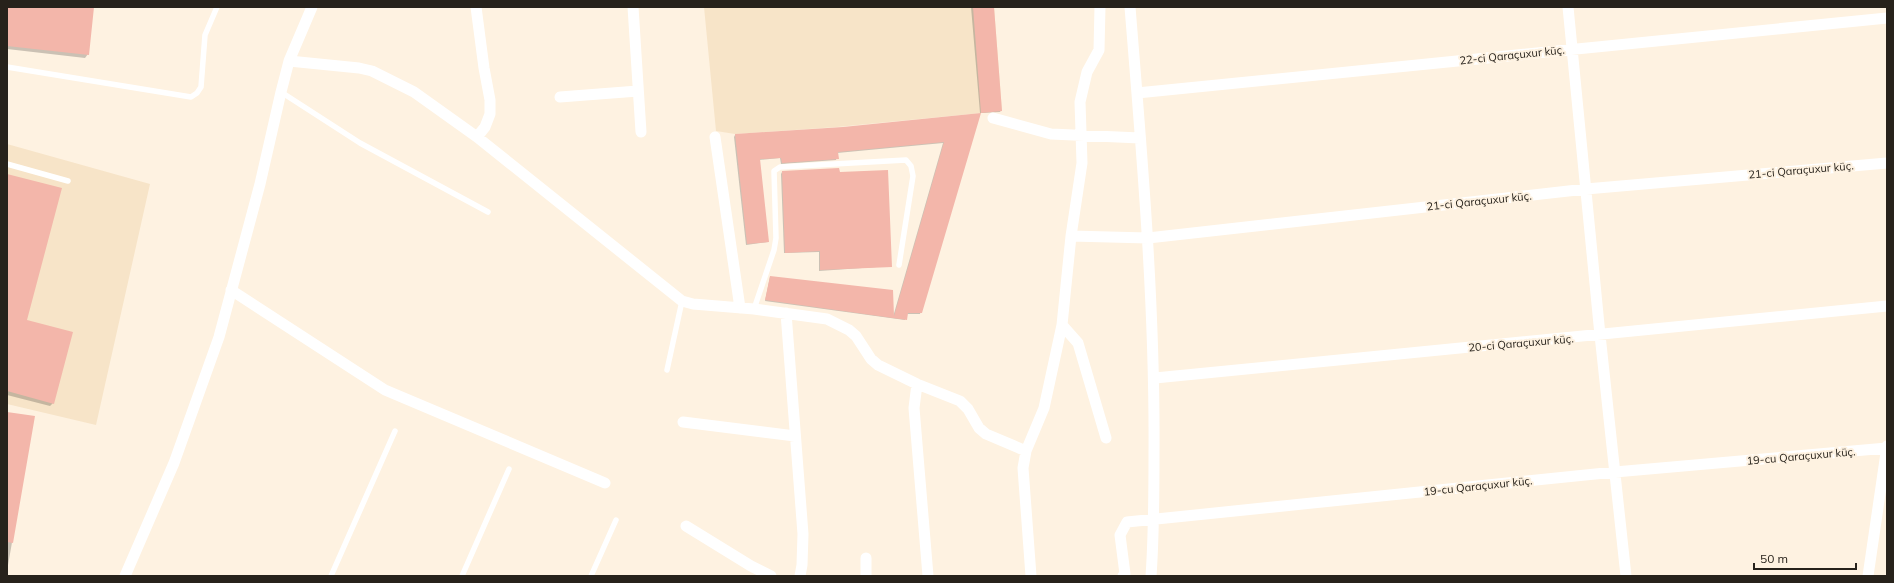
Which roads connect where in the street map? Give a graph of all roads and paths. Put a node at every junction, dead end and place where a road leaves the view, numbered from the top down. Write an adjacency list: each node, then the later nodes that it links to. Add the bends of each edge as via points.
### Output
1 (217, 7): 11 (lane, via 205,35 201,87 191,97)
2 (312, 7): 10 (street)
3 (476, 7): 19 (street, via 482,61 490,100 490,114 485,127)
4 (633, 7): 13 (street)
5 (1100, 7): 18 (street, via 1099,50 1087,72 1080,102)
6 (1130, 7): 14 (street)
7 (1568, 7): 9 (street)
8 (1887, 18): 9 (street, 22-ci Qaraçuxur küç.)
9 (1572, 49): 14 (street, 22-ci Qaraçuxur küç.); 25 (street)
10 (289, 61): 12 (street); 19 (street, via 372,71 414,92)
11 (7, 67)
12 (281, 92): 26 (lane, via 360,142); 30 (street, via 260,184)
13 (638, 92): 15 (street); 17 (street)
14 (1136, 93): 21 (street)
15 (560, 98)
16 (993, 118): 18 (street, via 1051,134)
17 (641, 132)
18 (1082, 136): 21 (street); 27 (street, via 1082,163)
19 (477, 137): 31 (street)
20 (715, 137): 33 (street)
21 (1140, 138): 28 (street)
22 (1887, 163): 25 (street, 21-ci Qaraçuxur küç.)
23 (7, 164): 24 (lane)
24 (68, 181)
25 (1586, 189): 28 (street, 21-ci Qaraçuxur küç.); 37 (street)
26 (488, 212)
27 (1071, 236): 28 (street, 21-ci Qaraçuxur küç.); 36 (street)
28 (1148, 238): 39 (street)
29 (899, 265): 34 (lane, via 913,176 911,166 906,160 780,167 774,171 774,250)
30 (231, 290): 49 (street, via 385,390); 54 (street, via 219,337 174,463)
31 (682, 301): 33 (street); 38 (lane)
32 (1887, 306): 37 (street, 20-ci Qaraçuxur küç.)
33 (740, 308): 34 (street)
34 (754, 309): 35 (street)
35 (786, 313): 40 (street, via 827,319 849,330 871,359); 43 (street)
36 (1062, 325): 44 (street, via 1078,343); 46 (street, via 1044,408)
37 (1600, 335): 39 (street, 20-ci Qaraçuxur küç.); 48 (street)
38 (666, 370)
39 (1155, 378): 50 (street)
40 (917, 384): 46 (street, via 960,401 986,434); 61 (street, via 914,408)
41 (683, 422): 43 (street)
42 (395, 431): 55 (lane)
43 (795, 436): 59 (street, via 802,534)
44 (1106, 438)
45 (1887, 448): 48 (street, 19-cu Qaraçuxur küç.); 66 (street)
46 (1026, 451): 62 (street, via 1023,488)
47 (509, 469): 56 (lane)
48 (1615, 472): 50 (street, 19-cu Qaraçuxur küç.); 65 (street)
49 (605, 483)
50 (1154, 518): 63 (street, 19-cu Qaraçuxur küç., via 1127,522 1123,528 1120,535 1125,574); 64 (street)
51 (616, 520): 57 (lane)
52 (686, 526): 58 (street)
53 (866, 558): 60 (street)
54 (125, 576)
55 (331, 576)
56 (462, 576)
57 (591, 576)
58 (771, 576)
59 (800, 576)
60 (866, 576)
61 (928, 576)
62 (1031, 576)
63 (1123, 576)
64 (1151, 576)
65 (1626, 576)
66 (1868, 576)

